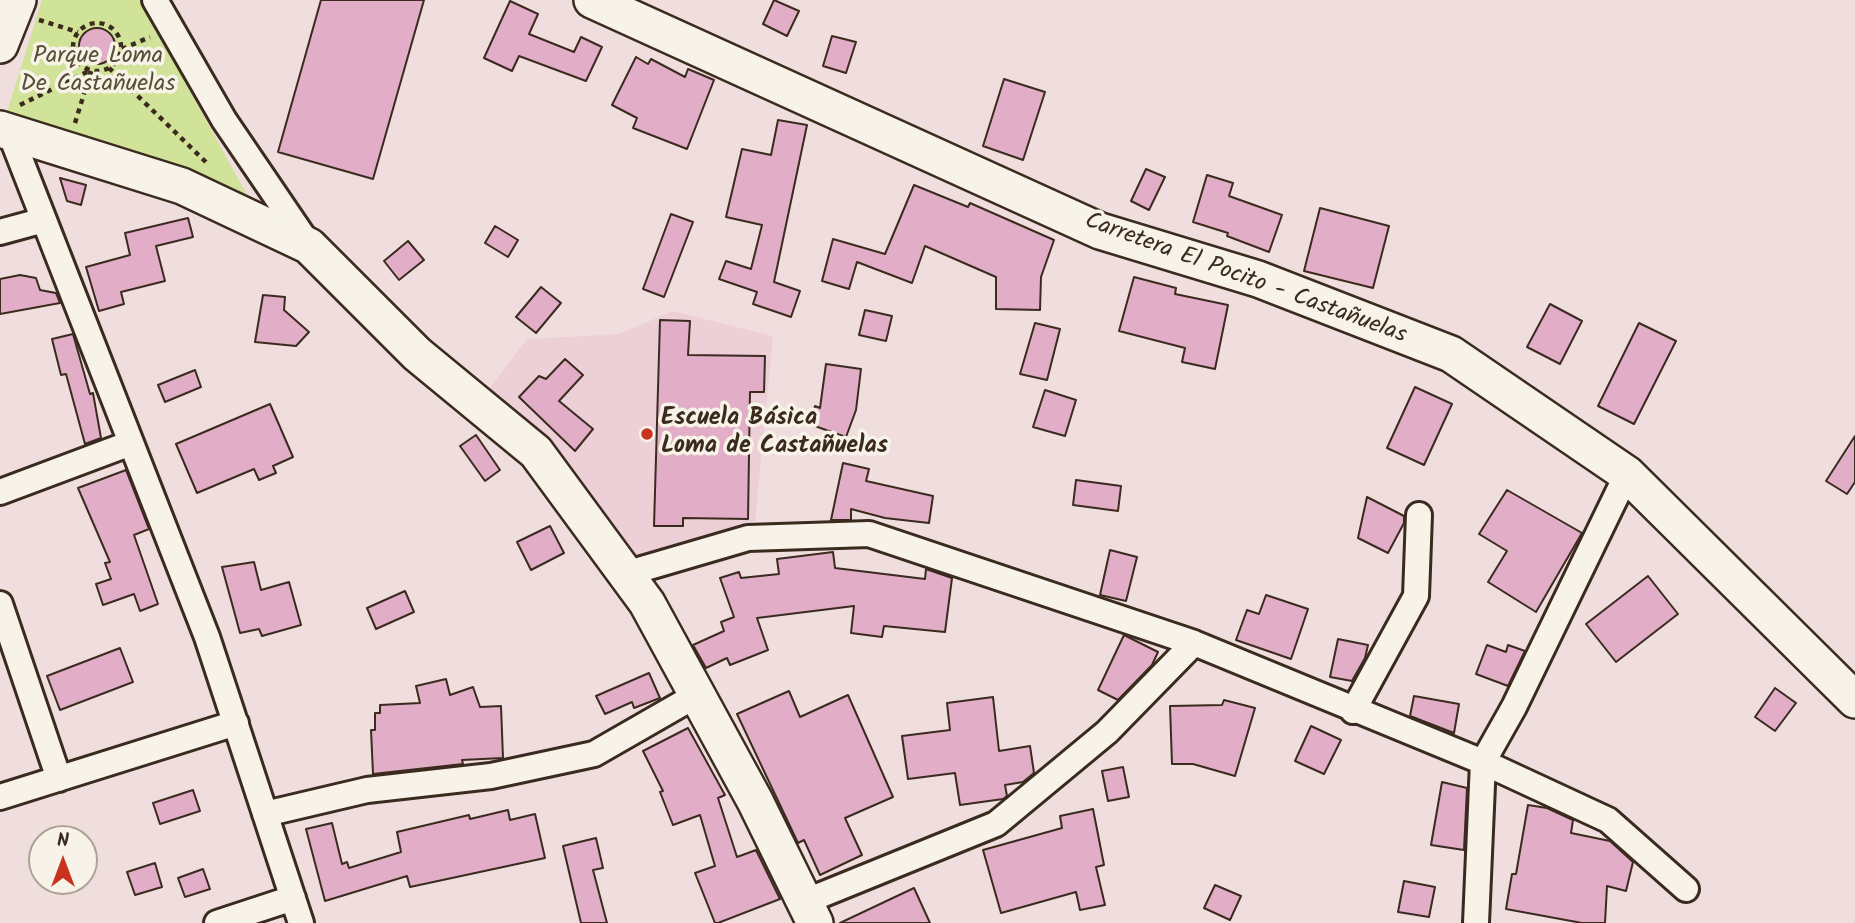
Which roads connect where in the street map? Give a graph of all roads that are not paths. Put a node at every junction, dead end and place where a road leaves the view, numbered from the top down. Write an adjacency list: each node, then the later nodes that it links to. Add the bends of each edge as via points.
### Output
1 (155, 0): 8 (street, via 224,120)
2 (593, 0): 10 (main road, Carretera El Pocito - Castañuelas, via 1100,231 1258,279 1451,354)
3 (27, 9): 4 (main road)
4 (0, 45)
5 (10, 123): 6 (street); 8 (main road, via 182,186)
6 (44, 220): 7 (street); 9 (street)
7 (0, 232)
8 (309, 246): 13 (main road, via 417,354 536,452)
9 (131, 443): 11 (street); 19 (street)
10 (1627, 474): 17 (main road, Carretera El Pocito - Castañuelas); 20 (street)
11 (0, 492)
12 (1419, 515): 18 (street, via 1416,596)
13 (625, 574): 15 (street, via 748,538 869,534); 16 (main road, via 647,603)
14 (0, 604): 21 (street)
15 (1194, 643): 18 (street); 26 (street, via 1107,732 996,824)
16 (695, 696): 23 (street, via 594,754 491,776 368,790); 26 (main road, via 755,801)
17 (1855, 700)
18 (1353, 711): 20 (street)
19 (236, 723): 21 (street); 23 (street)
20 (1483, 762): 24 (street, via 1608,820); 29 (street)
21 (59, 779): 22 (street)
22 (0, 797)
23 (265, 814): 25 (street)
24 (1686, 889)
25 (293, 898): 27 (street); 28 (street)
26 (809, 912)
27 (217, 923)
28 (301, 923)
29 (1476, 923)

